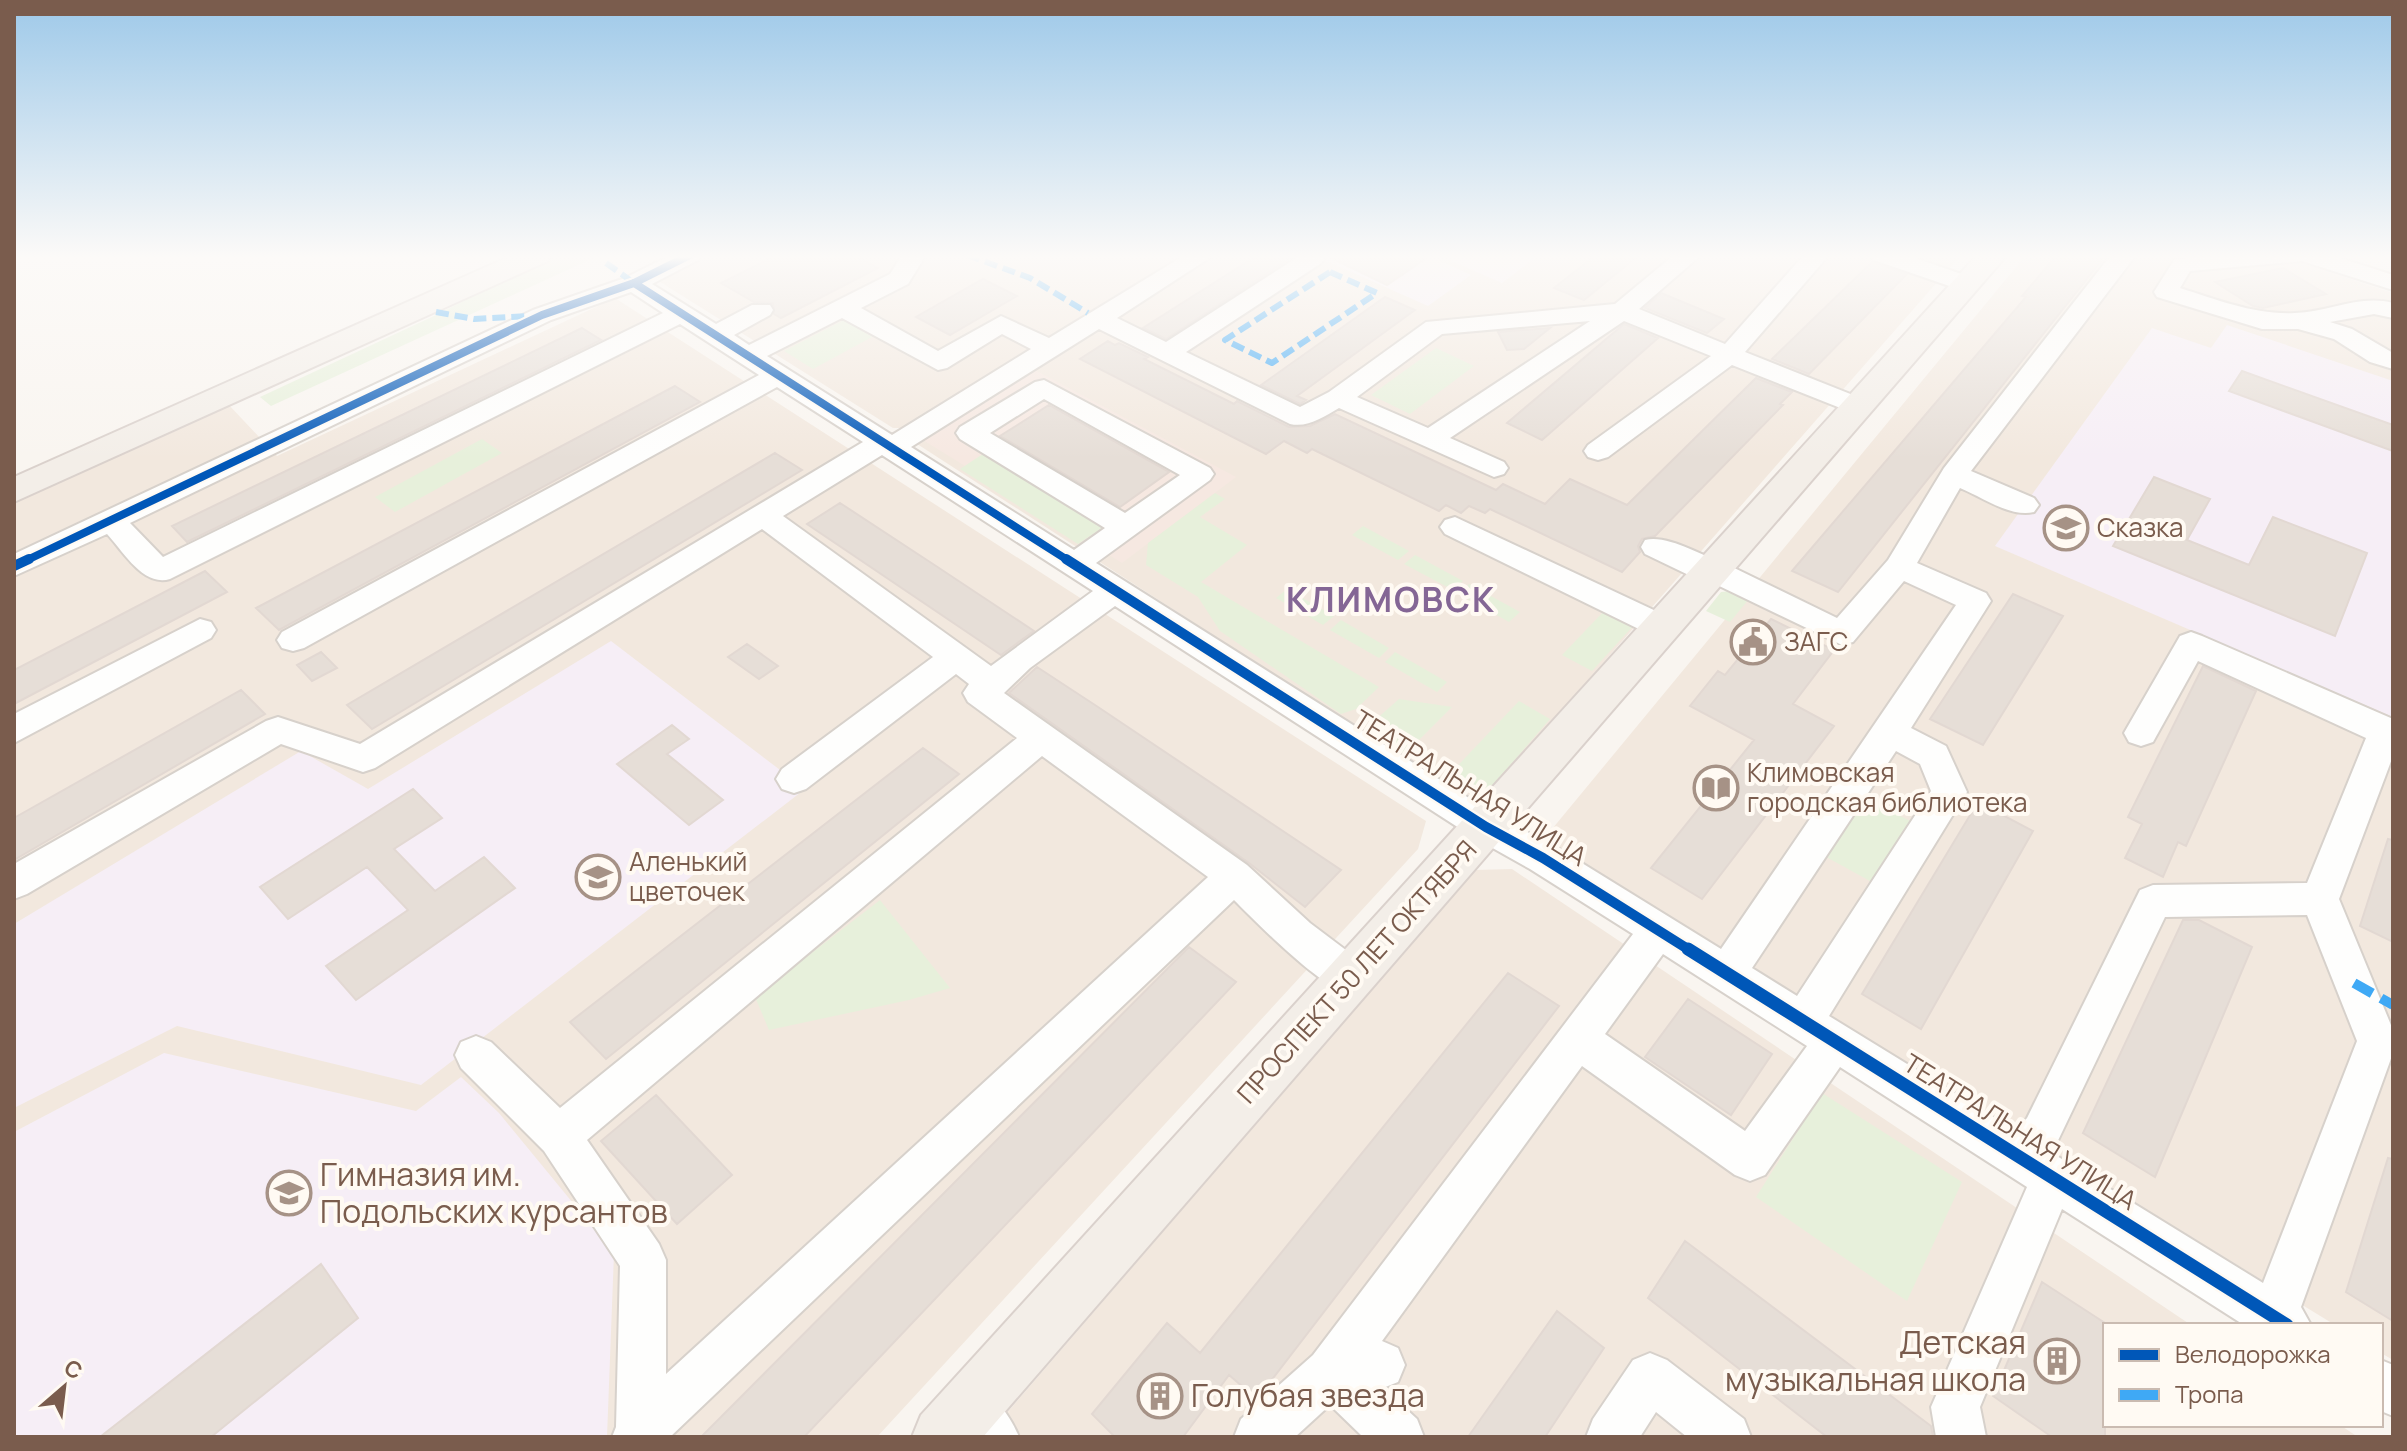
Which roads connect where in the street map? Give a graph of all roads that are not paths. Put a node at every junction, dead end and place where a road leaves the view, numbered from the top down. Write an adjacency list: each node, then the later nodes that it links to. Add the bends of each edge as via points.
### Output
1 (359, 323): 36 (main road)
2 (388, 323): 37 (main road)
3 (526, 323): 40 (street)
4 (662, 323): 40 (street, via 159,572)
5 (697, 323): 21 (street, ТЕАТРАЛЬНАЯ УЛИЦА)
6 (738, 323): 21 (street)
7 (825, 323): 25 (street)
8 (868, 323): 22 (street, via 938,362 1001,324)
9 (1089, 323): 22 (street)
10 (1106, 323): 23 (street)
11 (1214, 323): 23 (street)
12 (1485, 323): 28 (street, via 1435,327)
13 (1604, 323): 30 (street)
14 (1650, 323): 24 (street)
15 (1757, 323): 24 (street)
16 (1933, 323): 29 (main road, ПРОСПЕКТ 50 ЛЕТ ОКТЯБРЯ)
17 (2071, 323): 35 (street)
18 (2306, 323): 20 (street)
19 (2393, 323): 20 (street)
20 (2343, 334): 26 (street)
21 (715, 335): 25 (street, ТЕАТРАЛЬНАЯ УЛИЦА)
22 (1049, 348): 31 (street)
23 (1167, 353): 28 (street, via 1300,418)
24 (1729, 355): 29 (street); 33 (street)
25 (747, 356): 27 (street, ТЕАТРАЛЬНАЯ УЛИЦА)
26 (2393, 361)
27 (779, 375): 31 (street, ТЕАТРАЛЬНАЯ УЛИЦА); 51 (street)
28 (1338, 398): 30 (street)
29 (1858, 407): 47 (main road, ПРОСПЕКТ 50 ЛЕТ ОКТЯБРЯ)
30 (1431, 438): 34 (street)
31 (887, 444): 32 (street, ТЕАТРАЛЬНАЯ УЛИЦА); 39 (street)
32 (949, 451): 41 (street); 41 (street, via 1044,388 1200,474); 44 (street, ТЕАТРАЛЬНАЯ УЛИЦА)
33 (1598, 451)
34 (1494, 468)
35 (1954, 474): 38 (street); 46 (street)
36 (14, 476)
37 (14, 491)
38 (2024, 505)
39 (764, 516): 52 (street); 62 (street, via 374,769 278,730)
40 (111, 520): 45 (street)
41 (1126, 527): 44 (street)
42 (1455, 527): 49 (street)
43 (1656, 547): 47 (street)
44 (1075, 564): 48 (street, ТЕАТРАЛЬНАЯ УЛИЦА)
45 (14, 566)
46 (1899, 567): 47 (street, via 1842,634); 56 (street, via 1975,601)
47 (1712, 571): 49 (main road, ПРОСПЕКТ 50 ЛЕТ ОКТЯБРЯ)
48 (1115, 590): 53 (street); 60 (street, ТЕАТРАЛЬНАЯ УЛИЦА)
49 (1662, 627): 60 (main road, ПРОСПЕКТ 50 ЛЕТ ОКТЯБРЯ)
50 (200, 630): 54 (street)
51 (293, 640)
52 (956, 657): 53 (street); 59 (street)
53 (1010, 669): 58 (street, via 980,693)
54 (14, 730)
55 (2389, 732): 57 (street, via 2191,644); 63 (street)
56 (1890, 733): 65 (street); 67 (street, via 1934,755 1949,792)
57 (2141, 733)
58 (1040, 738): 61 (street); 70 (street)
59 (794, 779)
60 (1486, 827): 64 (street, ТЕАТРАЛЬНАЯ УЛИЦА); 66 (main road, ПРОСПЕКТ 50 ЛЕТ ОКТЯБРЯ)
61 (1234, 876): 66 (street, via 1296,935); 76 (street)
62 (14, 883)
63 (2320, 899): 71 (street, via 2153,901 2042,1132); 72 (street, via 2377,1041)
64 (1658, 931): 65 (street, ТЕАТРАЛЬНАЯ УЛИЦА); 68 (street)
65 (1727, 973): 67 (street, ТЕАТРАЛЬНАЯ УЛИЦА)
66 (1353, 978): 75 (main road, ПРОСПЕКТ 50 ЛЕТ ОКТЯБРЯ)
67 (1819, 1031): 68 (street, via 1750,1160); 71 (street, ТЕАТРАЛЬНАЯ УЛИЦА)
68 (1578, 1039): 74 (street)
69 (476, 1055): 70 (street)
70 (559, 1136): 76 (street, via 643,1260)
71 (2037, 1169): 72 (street, ТЕАТРАЛЬНАЯ УЛИЦА); 81 (street, via 1955,1407)
72 (2280, 1321)
73 (1381, 1365): 74 (street)
74 (1330, 1372): 77 (street); 78 (street)
75 (969, 1427)
76 (639, 1433)
77 (1259, 1437)
78 (1399, 1437)
79 (1611, 1437): 80 (street, via 1650,1377)
80 (1726, 1437)
81 (1961, 1437)

